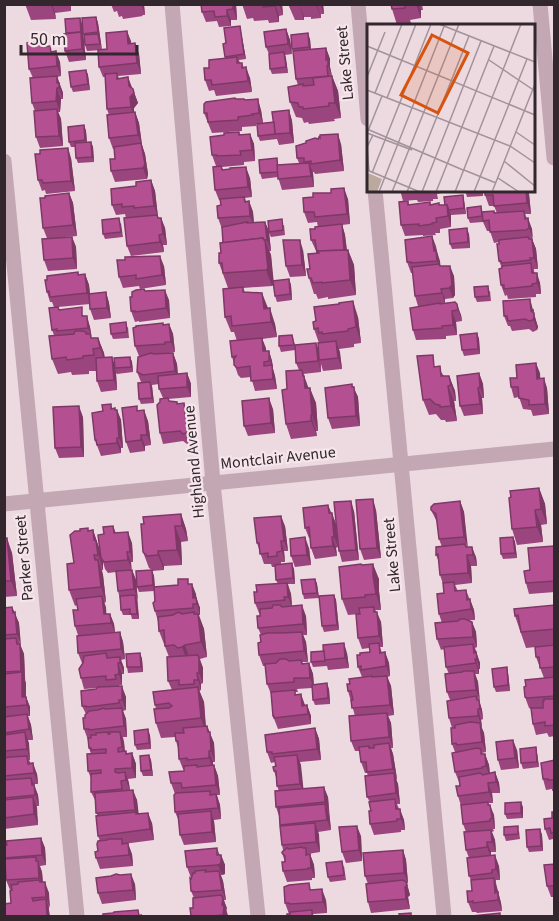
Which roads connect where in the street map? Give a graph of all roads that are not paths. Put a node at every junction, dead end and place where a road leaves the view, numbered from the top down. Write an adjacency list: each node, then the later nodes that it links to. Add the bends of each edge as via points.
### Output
1 (172, 4): 10 (street, Highland Avenue)
2 (358, 4): 4 (street, Lake Street)
3 (540, 4): 5 (street)
4 (367, 98)
5 (555, 158)
6 (4, 160): 11 (street, Parker Street)
7 (375, 192): 9 (street, Lake Street)
8 (555, 449): 9 (street, Montclair Avenue)
9 (401, 464): 10 (street, Montclair Avenue); 15 (street, Lake Street)
10 (213, 483): 11 (street, Montclair Avenue); 14 (street, Highland Avenue)
11 (37, 500): 12 (street, Montclair Avenue); 13 (street, Parker Street)
12 (4, 504)
13 (77, 916)
14 (258, 916)
15 (444, 916)

